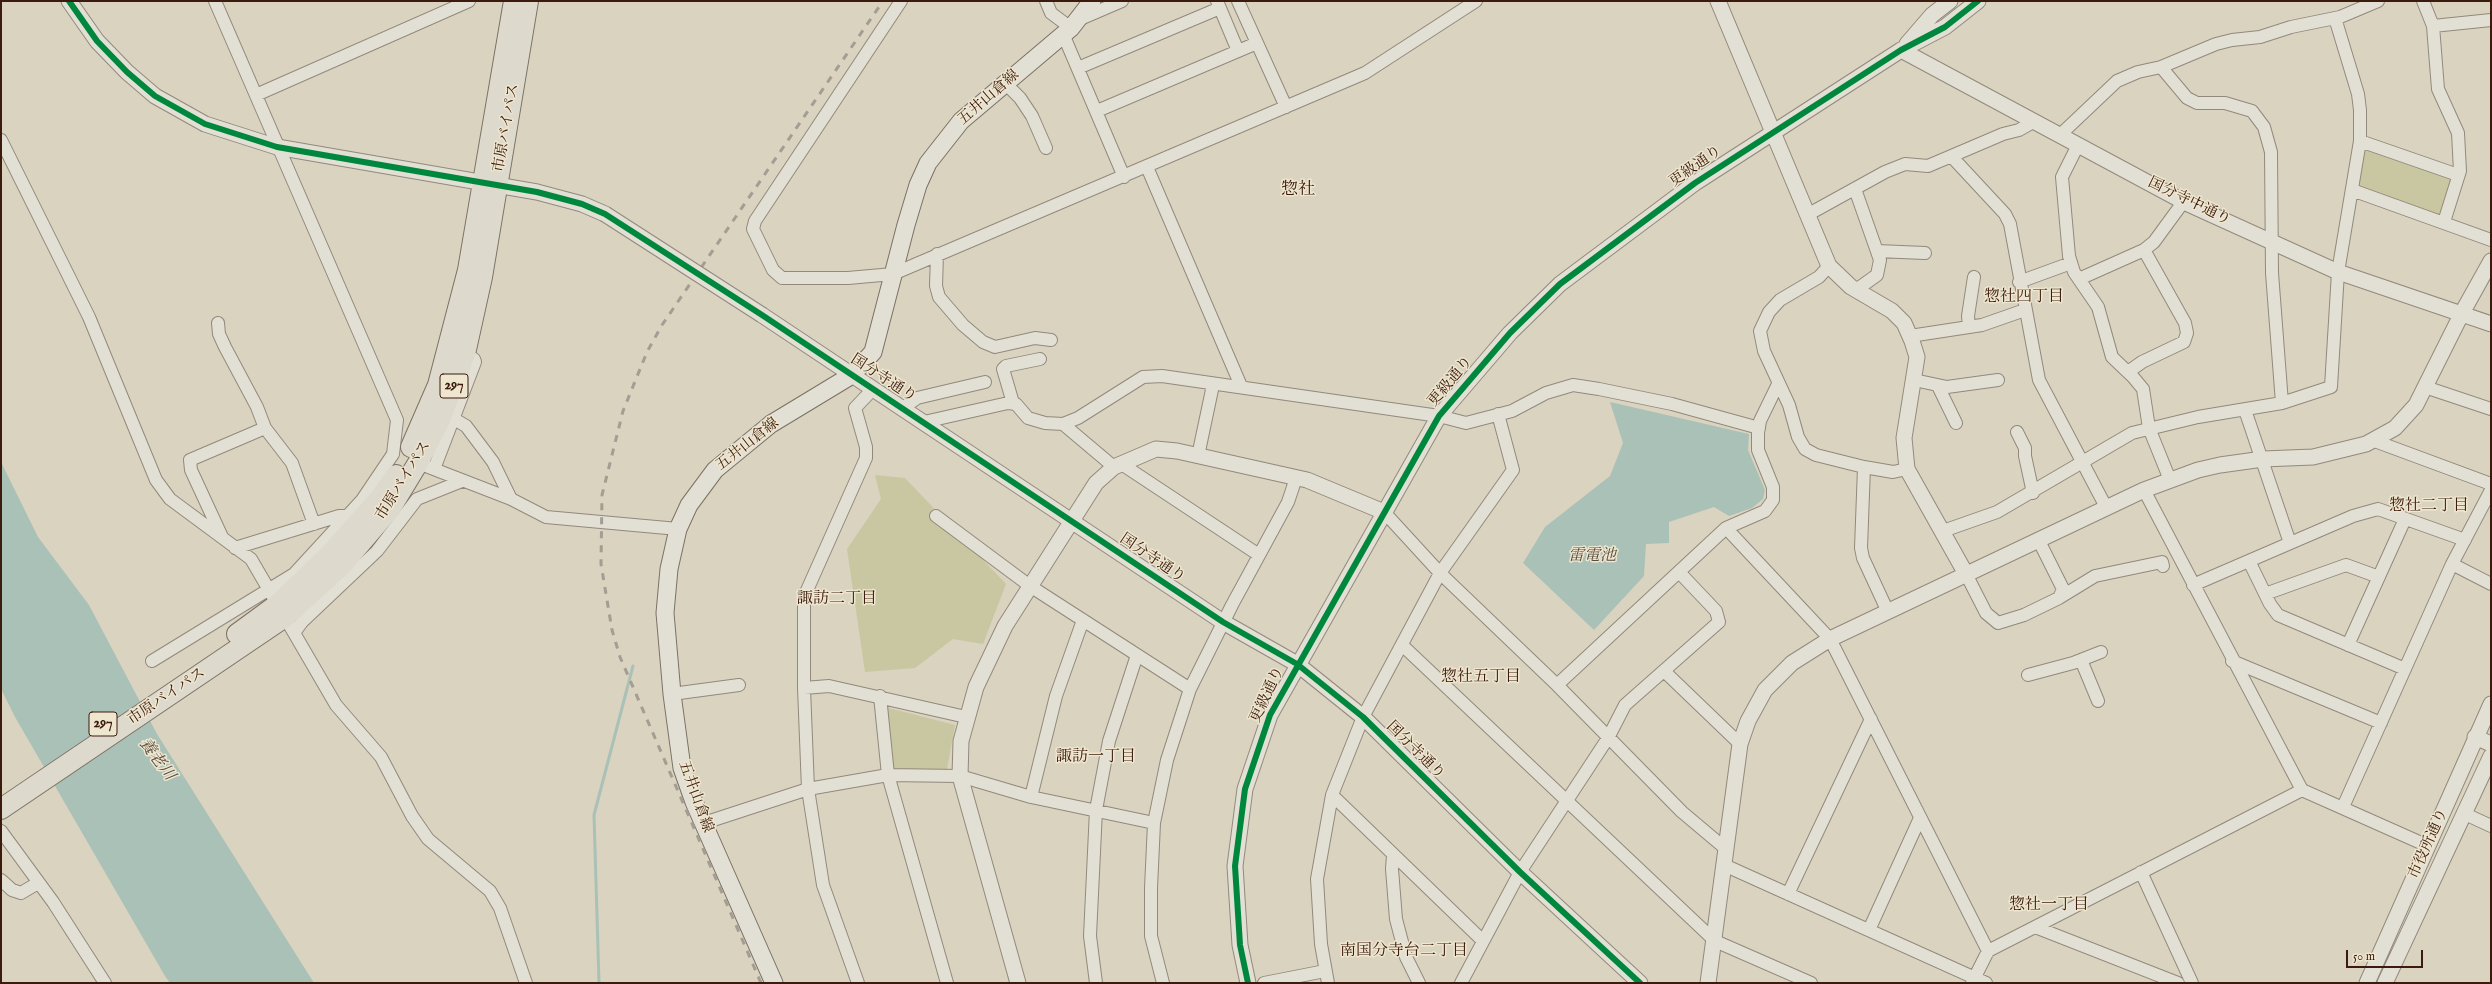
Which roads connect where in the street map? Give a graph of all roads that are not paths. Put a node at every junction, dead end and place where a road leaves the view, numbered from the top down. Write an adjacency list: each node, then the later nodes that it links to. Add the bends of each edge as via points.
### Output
1 (68, 1): 37 (street, 国分寺通り, via 97,41 155,96 205,124)
2 (215, 1): 28 (street)
3 (469, 1): 28 (street)
4 (514, 1): 43 (highway, 市原バイパス / 297)
5 (528, 1): 43 (highway, 市原バイパス / 297)
6 (901, 1): 59 (street, via 771,196 755,221 753,229 773,270 782,278 848,278)
7 (1046, 1): 21 (street, via 1051,12)
8 (1092, 1): 21 (main road, 五井山倉線)
9 (1122, 1): 21 (street)
10 (1238, 1): 22 (street)
11 (1476, 1): 29 (street, via 1366,73)
12 (1718, 1): 32 (street)
13 (1950, 1): 23 (street, 更級通り, via 1932,15)
14 (1978, 1): 23 (street, 更級通り, via 1945,27)
15 (2378, 1): 18 (street)
16 (2423, 1): 20 (street)
17 (1219, 4): 24 (street); 26 (street)
18 (2335, 18): 25 (street, via 2291,27 2260,37 2216,44); 35 (street, via 2358,94)
19 (2491, 20): 20 (street)
20 (2433, 26): 41 (street, via 2438,89 2458,133)
21 (1071, 27): 26 (street); 27 (main road, 五井山倉線)
22 (1257, 43): 24 (street); 29 (street)
23 (1901, 50): 31 (street, 国分寺中通り); 32 (street, 更級通り)
24 (1238, 51): 30 (street)
25 (2161, 67): 33 (street, via 2138,72 2117,81); 50 (street, via 2187,98 2197,104 2225,103 2252,111 2264,127 2271,152)
26 (1078, 68): 30 (street)
27 (1006, 83): 38 (street, via 1032,116); 59 (main road, 五井山倉線, via 961,121 928,163 918,185)
28 (256, 95): 37 (street)
29 (1286, 107): 40 (street)
30 (1097, 111): 42 (street)
31 (2033, 122): 33 (street, 国分寺中通り); 39 (street)
32 (1774, 131): 47 (street); 90 (street, 更級通り, via 1696,183 1560,284 1510,333)
33 (2060, 135): 36 (street, 国分寺中通り)
34 (1, 140): 126 (street, via 89,317 156,480 170,500 194,515)
35 (2360, 141): 41 (street); 45 (street)
36 (2078, 145): 46 (street, 国分寺中通り); 56 (street, via 2062,177)
37 (277, 147): 43 (street, 国分寺通り); 117 (street, via 334,271 397,420 393,454 362,500)
38 (1046, 148)
39 (1952, 158): 44 (street, via 1928,166 1905,164); 62 (street, via 2005,214 2010,224)
40 (1147, 167): 42 (street); 80 (street)
41 (2458, 175): 48 (street)
42 (1124, 177): 54 (street)
43 (489, 183): 71 (highway, 市原バイパス / 297, via 482,277); 74 (street, 国分寺通り, bridge, via 561,197 605,214); 143 (highway, 市原バイパス / 297, via 446,358 428,412 411,447 380,498)
44 (1855, 189): 47 (street); 52 (street)
45 (2352, 190): 48 (street); 58 (street)
46 (2184, 201): 50 (street, 国分寺中通り); 51 (street, via 2154,242)
47 (1807, 215): 57 (street)
48 (2444, 222): 49 (street)
49 (2491, 240)
50 (2270, 241): 58 (street, 国分寺中通り); 84 (street)
51 (2144, 250): 61 (street); 73 (street, via 2185,323 2187,333 2184,342 2142,362)
52 (1877, 251): 53 (street); 63 (street, via 1880,260 1877,275)
53 (1925, 253)
54 (937, 254): 59 (street); 70 (street, via 936,286 939,297 963,325 983,342 995,347 1035,338)
55 (2491, 261): 65 (street)
56 (2071, 263): 61 (street); 62 (street)
57 (1829, 266): 63 (street); 78 (street, via 1819,276 1780,300 1762,324 1760,338)
58 (2338, 272): 65 (street, 国分寺中通り); 84 (street, via 2333,384 2329,388)
59 (893, 274): 74 (main road, 五井山倉線, via 873,352)
60 (1974, 277): 68 (street, via 1968,316)
61 (2079, 279): 73 (street, via 2098,307 2112,357)
62 (2019, 282): 64 (street)
63 (1856, 290): 69 (street, via 1892,311 1904,324)
64 (2025, 310): 68 (street, via 1999,320); 102 (street, via 2039,380)
65 (2462, 313): 67 (street, 国分寺中通り); 82 (street)
66 (218, 323): 95 (street, via 219,334 257,407)
67 (2491, 324)
68 (1969, 327): 69 (street)
69 (1910, 336): 75 (street, via 1917,357)
70 (1050, 340)
71 (465, 354): 91 (street, via 474,359 474,362); 104 (highway, 市原バイパス / 297, via 439,422)
72 (1040, 359): 85 (street, via 1006,366 1003,369)
73 (2128, 372): 97 (street, via 2142,389)
74 (852, 375): 83 (street, 国分寺通り); 123 (main road, 五井山倉線, via 772,424 727,459 701,486)
75 (1914, 380): 81 (street); 106 (street, via 1904,438)
76 (1998, 380): 81 (street)
77 (985, 382): 86 (street, via 917,398)
78 (1778, 384): 96 (street); 105 (street, via 1805,449 1816,455)
79 (1213, 385): 80 (street); 94 (street, via 1162,376 1143,377 1078,418); 100 (street)
80 (1241, 386): 90 (street)
81 (1938, 386): 93 (street)
82 (2424, 386): 87 (street); 99 (street, via 2416,405 2396,428)
83 (873, 389): 86 (street, 国分寺通り); 161 (street, via 855,408 866,447 866,458 804,597)
84 (2282, 402): 88 (street)
85 (1013, 403): 92 (street); 94 (street, via 1028,418 1045,423)
86 (903, 408): 92 (street, 国分寺通り)
87 (2491, 409)
88 (2245, 410): 97 (street); 101 (street)
89 (1498, 414): 90 (street, via 1466,423); 96 (street, via 1512,411 1546,393 1573,386 1672,404); 135 (street, via 1513,470)
90 (1439, 416): 116 (street, 更級通り)
91 (454, 418): 104 (street); 114 (street, via 466,426 493,462)
92 (924, 422): 120 (street, 国分寺通り)
93 (1956, 423)
94 (1063, 424): 103 (street)
95 (265, 428): 121 (street, via 292,463); 126 (street, via 190,460 191,470)
96 (1759, 428): 122 (street, via 1758,450 1773,487 1773,500 1764,511)
97 (2149, 428): 102 (street, via 2111,444); 108 (street)
98 (2017, 432): 113 (street, via 2026,448 2025,456)
99 (2372, 440): 101 (street, via 2366,444 2313,457); 110 (street)
100 (1198, 456): 103 (street, via 1156,449); 107 (street)
101 (2263, 459): 108 (street, via 2198,470); 128 (street)
102 (2081, 463): 113 (street); 115 (street)
103 (1117, 465): 120 (street, via 1096,483); 130 (street)
104 (426, 466): 109 (street); 143 (highway, 市原バイパス / 297, via 342,565)
105 (1864, 467): 106 (street, via 1893,472); 144 (street, via 1861,548 1863,558)
106 (1907, 469): 124 (street)
107 (1296, 478): 116 (street, via 1307,480); 130 (street, via 1288,502)
108 (2170, 480): 111 (street)
109 (462, 481): 114 (street); 143 (street, via 417,499 377,551 302,622)
110 (2491, 484)
111 (2144, 490): 115 (street); 139 (street)
112 (2491, 490): 127 (street)
113 (2033, 493): 124 (street, via 1997,512)
114 (511, 499): 123 (street, via 528,510 546,517)
115 (2106, 507): 125 (street)
116 (1384, 512): 135 (street); 155 (street, 更級通り)
117 (347, 516): 121 (street); 143 (street, via 294,574)
118 (936, 516): 140 (street)
119 (2405, 519): 127 (street); 128 (street, via 2378,509 2353,516); 137 (street)
120 (1071, 520): 140 (street); 146 (street, 国分寺通り)
121 (314, 524): 129 (street)
122 (1726, 528): 134 (street); 147 (street)
123 (678, 529): 163 (main road, 五井山倉線, via 666,590)
124 (1943, 531): 136 (street)
125 (2038, 539): 136 (street); 142 (street, via 2063,589)
126 (224, 540): 129 (street)
127 (2465, 540): 132 (street)
128 (2290, 543): 131 (street)
129 (236, 548): 143 (street, via 251,559)
130 (1260, 555): 146 (street)
131 (2250, 561): 139 (street); 141 (street)
132 (2452, 564): 138 (street); 156 (street)
133 (2163, 566): 142 (street, via 2162,562 2095,576)
134 (1679, 572): 157 (street, via 1716,611 1719,622); 160 (street)
135 (1440, 573): 148 (street); 160 (street)
136 (1966, 574): 142 (street, via 1986,613 1998,623 2024,615); 144 (street)
137 (2378, 577): 141 (street, via 2346,565); 149 (street)
138 (2491, 584)
139 (2193, 585): 154 (street)
140 (1030, 586): 145 (street); 167 (street, via 986,663)
141 (2265, 594): 149 (street, via 2278,615)
142 (2059, 598)
143 (282, 611): 153 (street); 180 (highway, 市原バイパス / 297, via 198,669); 210 (street, via 336,705 382,757 412,816 428,839 490,892 500,908)
144 (1888, 612): 147 (street)
145 (1083, 620): 151 (street); 182 (street, via 1056,696)
146 (1223, 622): 155 (street, 国分寺通り); 162 (street)
147 (1830, 639): 169 (street); 173 (street, via 1792,664 1765,690 1748,721)
148 (1402, 645): 168 (street); 183 (street)
149 (2348, 645): 156 (street)
150 (2102, 652): 152 (street)
151 (1137, 655): 162 (street); 186 (street, via 1109,741)
152 (2081, 660): 158 (street); 165 (street)
153 (152, 661)
154 (2232, 661): 170 (street); 179 (street)
155 (1297, 664): 168 (street, 国分寺通り); 217 (street, 更級通り, via 1270,715 1245,789 1235,866 1240,944)
156 (2405, 670): 170 (street)
157 (1664, 671): 172 (street, via 1625,705); 173 (street)
158 (2028, 675)
159 (739, 685): 163 (street)
160 (1557, 685): 172 (street)
161 (804, 688): 164 (street, via 829,686); 178 (street)
162 (1190, 689): 190 (street, via 1167,760)
163 (672, 694): 189 (main road, 五井山倉線, via 682,768)
164 (880, 696): 167 (street); 176 (street)
165 (2098, 701)
166 (2491, 704): 171 (street, 市役所通り)
167 (966, 717): 177 (street, via 961,741)
168 (1363, 717): 181 (street); 197 (street, 国分寺通り)
169 (1870, 719): 188 (street); 201 (street)
170 (2380, 723): 184 (street)
171 (2475, 737): 174 (street); 193 (street, 市役所通り)
172 (1608, 738): 183 (street); 194 (street, via 1682,812)
173 (1740, 744): 194 (street)
174 (2491, 744)
175 (2491, 756): 187 (street, 市役所通り)
176 (888, 775): 177 (street); 178 (street); 213 (street)
177 (960, 776): 182 (street); 214 (street)
178 (808, 789): 189 (street); 212 (street, via 823,885)
179 (2302, 790): 184 (street); 198 (street)
180 (10, 791): 185 (highway, 市原バイパス / 297)
181 (1332, 795): 195 (street); 207 (street, via 1317,879)
182 (1031, 797): 186 (street)
183 (1567, 801): 197 (street); 204 (street)
184 (2343, 807): 193 (street)
185 (1, 809)
186 (1096, 810): 190 (street); 215 (street, via 1090,936)
187 (2465, 814): 191 (street); 229 (street, 市役所通り)
188 (1920, 818): 203 (street); 206 (street)
189 (704, 823): 211 (main road, 五井山倉線)
190 (1154, 823): 216 (street, via 1151,936)
191 (2491, 826)
192 (1, 831): 200 (street)
193 (2428, 846): 228 (street, 市役所通り)
194 (1726, 849): 196 (street)
195 (1393, 855): 205 (street); 220 (street, via 1396,919 1406,957)
196 (1724, 865): 201 (street); 204 (street)
197 (1520, 872): 205 (street); 222 (street, 国分寺通り)
198 (2141, 872): 202 (street); 227 (street)
199 (1, 880): 200 (street, via 12,890 21,893)
200 (38, 883): 209 (street, via 86,951)
201 (1788, 894): 203 (street)
202 (2035, 927): 206 (street); 226 (street)
203 (1869, 930): 208 (street)
204 (1715, 940): 223 (street); 224 (street)
205 (1483, 941): 221 (street)
206 (1988, 951): 208 (street)
207 (1325, 971): 218 (street); 219 (street)
208 (1974, 980): 225 (street)
209 (105, 983)
210 (526, 983)
211 (774, 983)
212 (858, 983)
213 (947, 983)
214 (1018, 983)
215 (1096, 983)
216 (1163, 983)
217 (1248, 983)
218 (1264, 983)
219 (1328, 983)
220 (1419, 983)
221 (1461, 983)
222 (1640, 983)
223 (1708, 983)
224 (1811, 983)
225 (1986, 983)
226 (2178, 983)
227 (2192, 983)
228 (2367, 983)
229 (2385, 983)

